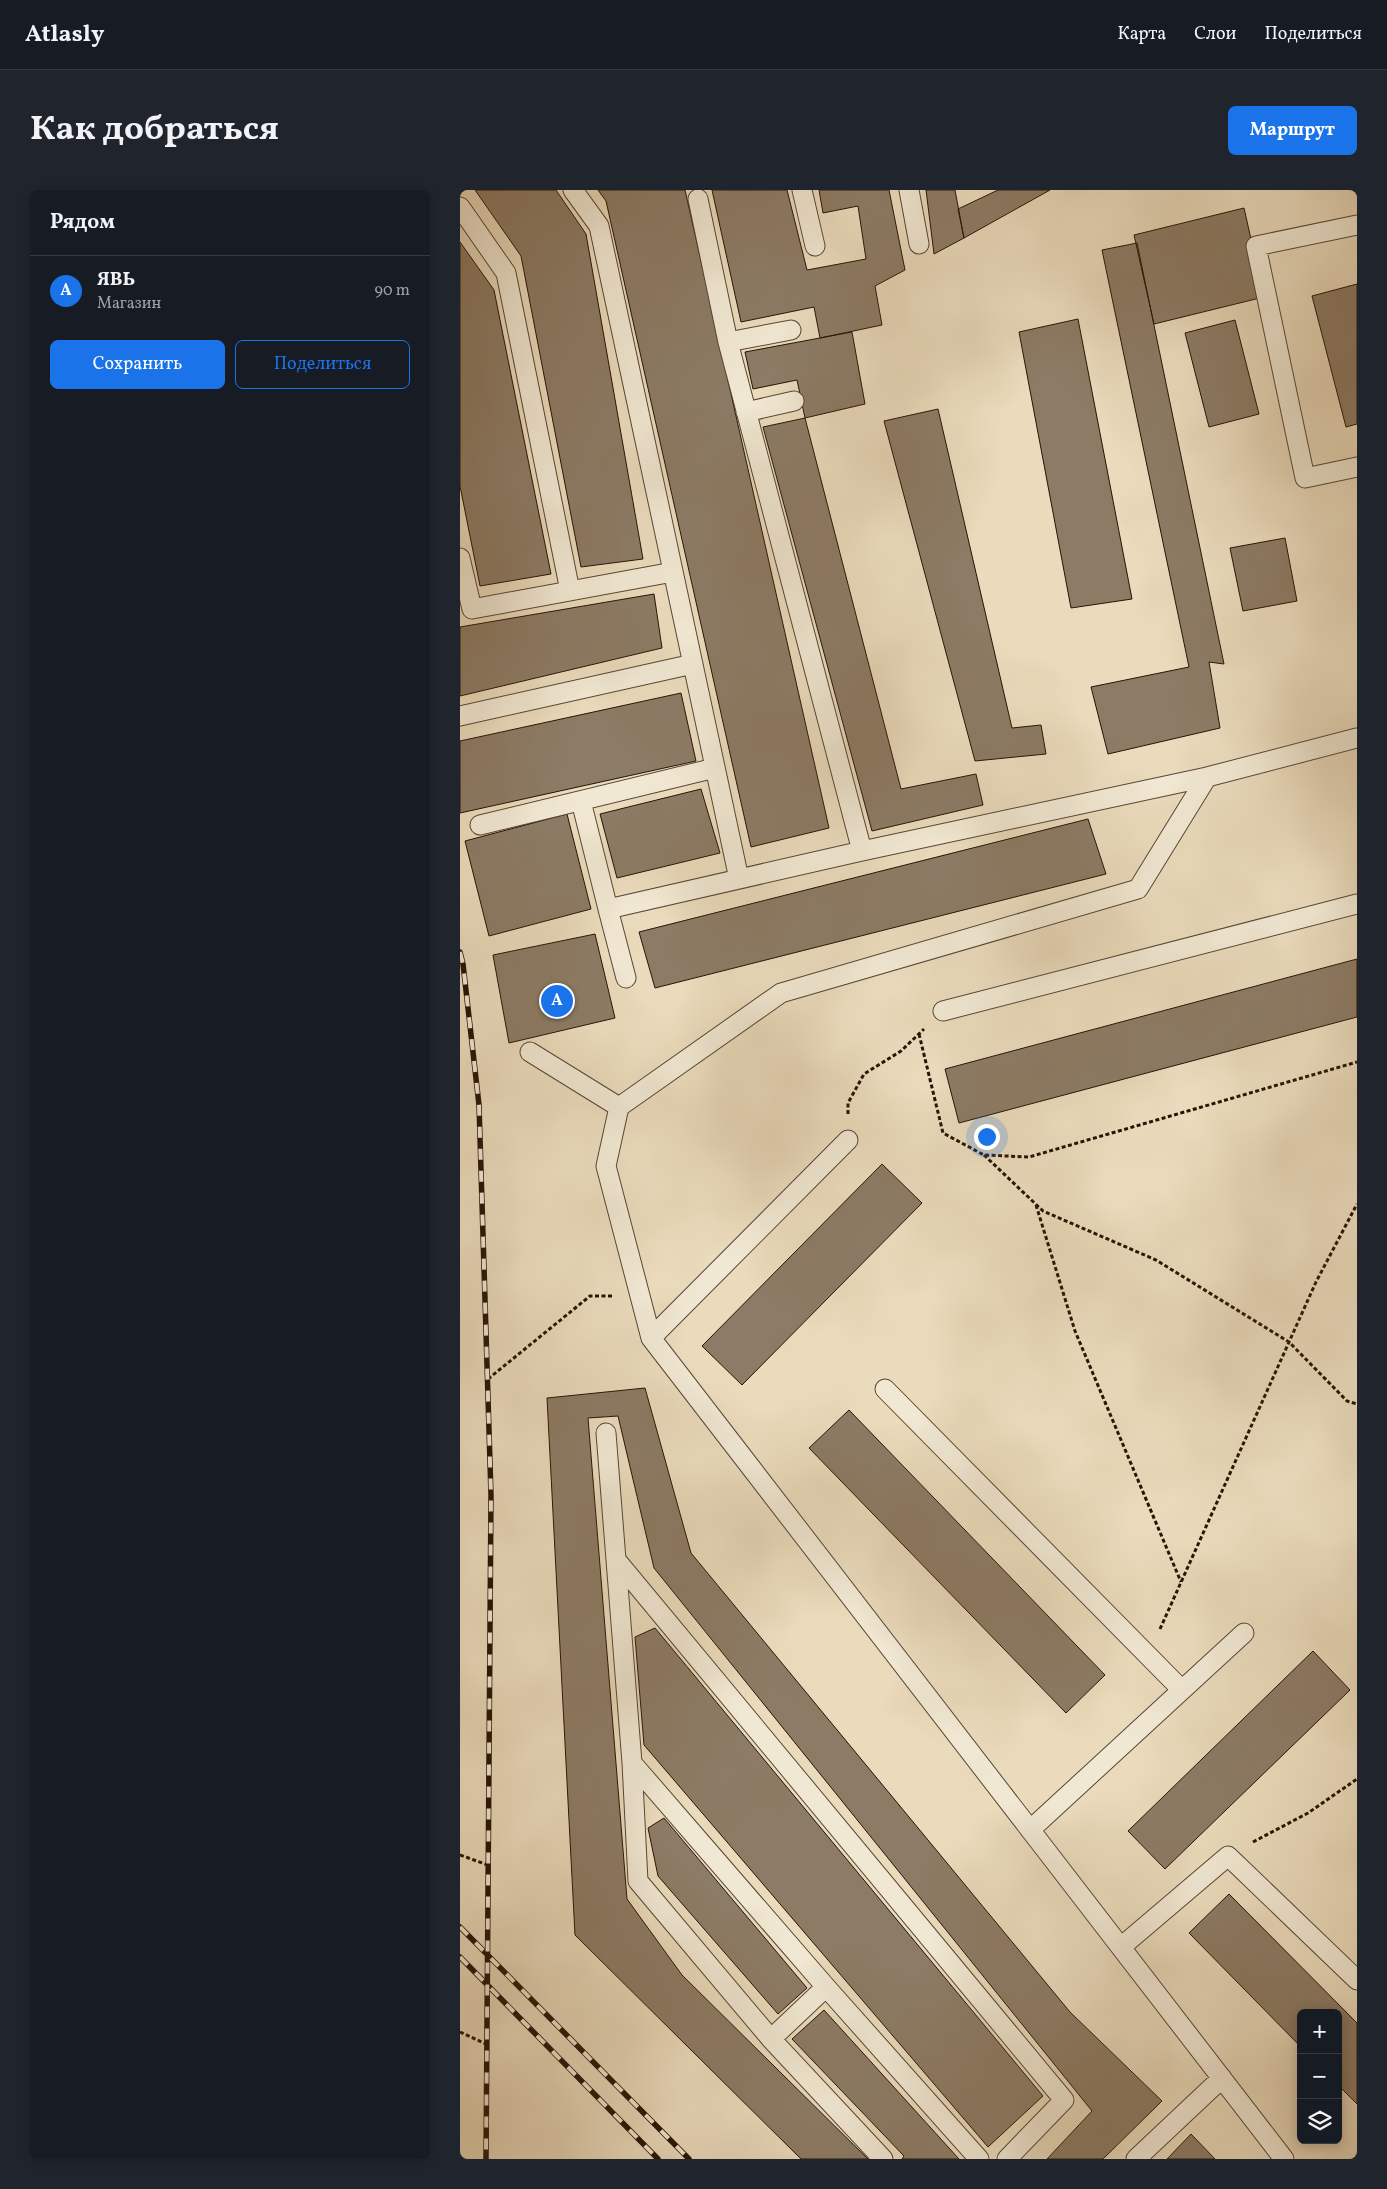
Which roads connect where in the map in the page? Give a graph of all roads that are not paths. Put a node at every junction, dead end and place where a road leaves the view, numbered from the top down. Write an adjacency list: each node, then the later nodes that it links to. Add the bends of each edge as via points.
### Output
1 (573, 190): 15 (lane, via 599,226)
2 (802, 190): 8 (lane)
3 (909, 190): 7 (lane)
4 (698, 199): 10 (lane)
5 (460, 207): 16 (lane, via 506,273)
6 (1357, 225): 13 (lane, via 1256,246 1305,478)
7 (919, 244)
8 (815, 246)
9 (791, 330): 10 (lane)
10 (728, 342): 12 (lane)
11 (794, 401): 12 (lane)
12 (746, 412): 24 (lane)
13 (1357, 467)
14 (460, 558): 16 (lane, via 472,609)
15 (673, 572): 16 (lane); 17 (lane)
16 (570, 590)
17 (693, 664): 18 (lane); 20 (lane)
18 (460, 716)
19 (1357, 738): 21 (lane)
20 (715, 768): 22 (lane); 25 (lane)
21 (1207, 777): 24 (lane); 31 (lane, via 1138,888 781,993)
22 (581, 801): 23 (lane); 27 (lane)
23 (480, 825)
24 (862, 851): 25 (lane)
25 (739, 880): 27 (lane)
26 (1357, 904): 29 (lane)
27 (608, 910): 28 (lane)
28 (626, 978)
29 (943, 1012)
30 (530, 1052): 31 (lane)
31 (619, 1107): 33 (lane, via 606,1166)
32 (848, 1140): 33 (lane)
33 (651, 1338): 40 (lane)
34 (885, 1389): 38 (lane)
35 (606, 1433): 36 (lane)
36 (618, 1561): 39 (lane); 48 (lane, via 1064,2100)
37 (1244, 1633): 38 (lane)
38 (1182, 1690): 40 (lane)
39 (632, 1763): 43 (lane); 44 (lane, via 638,1880)
40 (1030, 1830): 41 (lane)
41 (1121, 1947): 42 (lane, via 1228,1856); 45 (lane)
42 (1357, 1980)
43 (826, 1987): 44 (lane); 47 (lane)
44 (771, 2039): 46 (lane)
45 (1222, 2078): 49 (lane); 50 (lane)
46 (883, 2159)
47 (980, 2159)
48 (1007, 2159)
49 (1136, 2159)
50 (1284, 2159)

